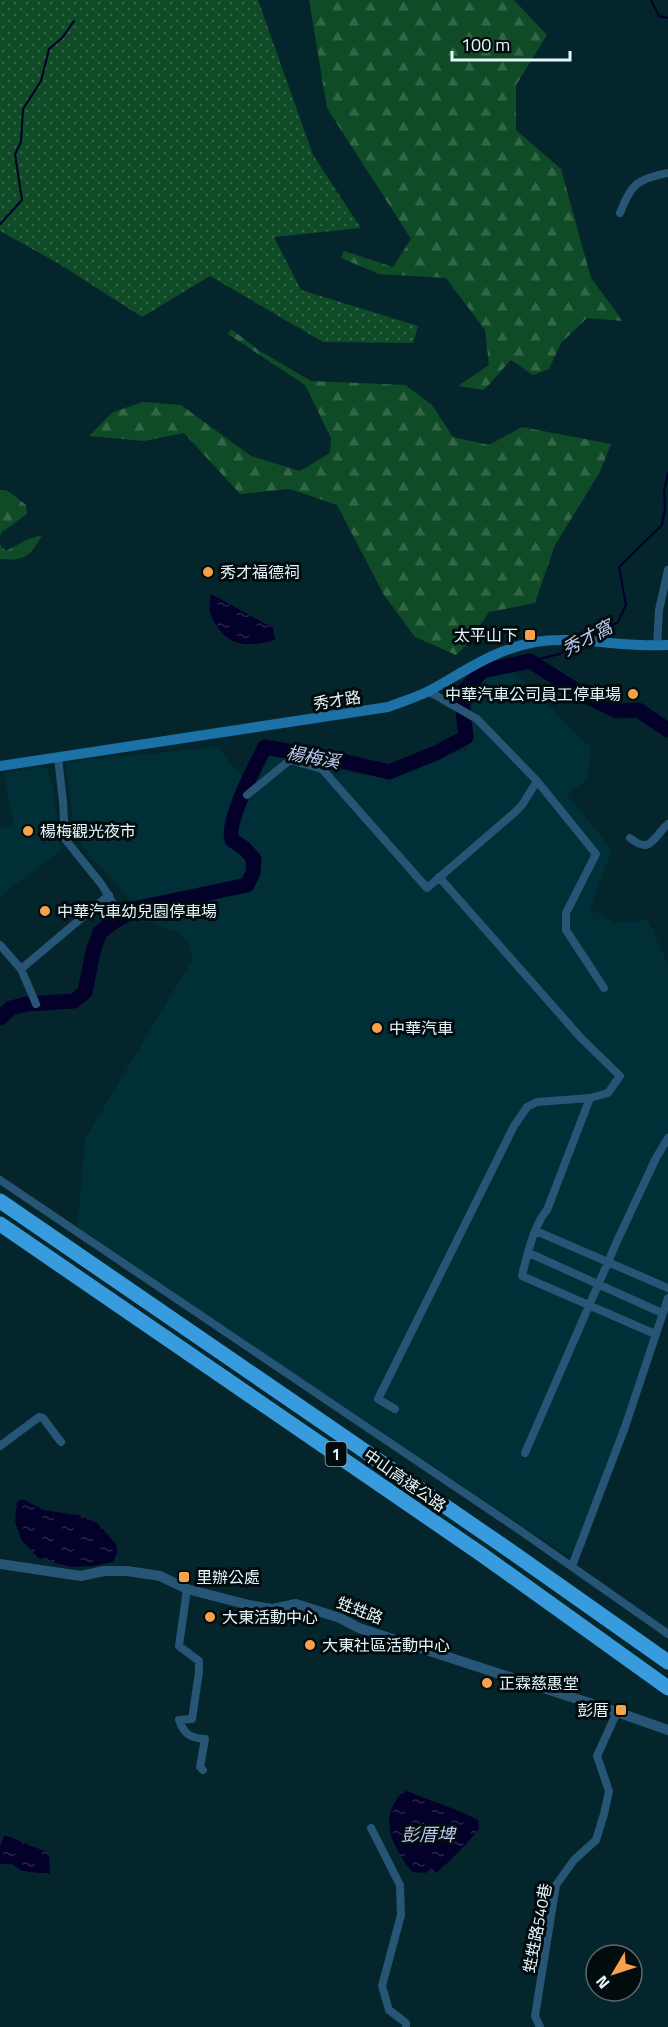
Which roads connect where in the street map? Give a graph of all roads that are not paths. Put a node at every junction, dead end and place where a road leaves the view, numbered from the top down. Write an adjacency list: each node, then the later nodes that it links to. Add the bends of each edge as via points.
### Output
1 (668, 173): 2 (street, via 647,177 628,191)
2 (620, 213)
3 (668, 570): 4 (street, via 659,610)
4 (663, 646): 5 (main road, 秀才路, via 535,642 476,662)
5 (428, 691): 6 (main road, 秀才路, via 388,707 360,712); 8 (street, via 477,719)
6 (58, 757): 7 (main road, 秀才路); 13 (street, via 64,839)
7 (0, 766)
8 (537, 781): 12 (street, via 513,814); 17 (street, via 596,854 566,913 566,930)
9 (247, 795): 12 (street, via 290,760 322,769 426,888)
10 (668, 825): 11 (street, via 645,846)
11 (630, 838)
12 (439, 877): 19 (street, via 581,1038 620,1076 608,1093)
13 (109, 895): 14 (street); 16 (street)
14 (117, 910)
15 (0, 945): 16 (street)
16 (21, 969): 18 (street)
17 (604, 988)
18 (36, 1004)
19 (590, 1098): 24 (street, via 548,1210); 33 (street, via 537,1102 526,1107 514,1126 378,1400)
20 (667, 1143): 26 (street, via 656,1158)
21 (0, 1180): 38 (street)
22 (0, 1201): 41 (highway, 中山高速公路 / 1)
23 (0, 1224): 42 (highway, 中山高速公路 / 1, via 481,1554)
24 (536, 1231): 25 (street); 26 (street)
25 (529, 1253): 27 (street); 30 (street, via 522,1276)
26 (609, 1262): 27 (street); 28 (street)
27 (599, 1286): 30 (street); 31 (street)
28 (668, 1288)
29 (668, 1298): 31 (street)
30 (590, 1307): 32 (street); 36 (street)
31 (662, 1313): 32 (street)
32 (656, 1334): 38 (street, via 626,1427)
33 (395, 1409)
34 (61, 1442): 35 (street, via 44,1418 39,1417)
35 (0, 1446)
36 (525, 1453)
37 (0, 1564): 39 (street, 甡甡路, via 81,1576 127,1571 160,1576)
38 (572, 1566): 40 (street)
39 (186, 1589): 43 (street, 甡甡路, via 272,1609 296,1604); 45 (street, via 179,1646 199,1661 199,1672 192,1719 178,1720 191,1738 205,1740 200,1767)
40 (668, 1634)
41 (668, 1662)
42 (668, 1688)
43 (616, 1712): 44 (street, 甡甡路); 48 (street, 甡甡路540巷, via 597,1756 609,1791 596,1840 574,1860 556,1885 535,2016)
44 (668, 1730)
45 (203, 1770)
46 (371, 1828): 47 (street, via 400,1885 401,1915 382,1986 389,2010)
47 (406, 2027)
48 (540, 2027)

